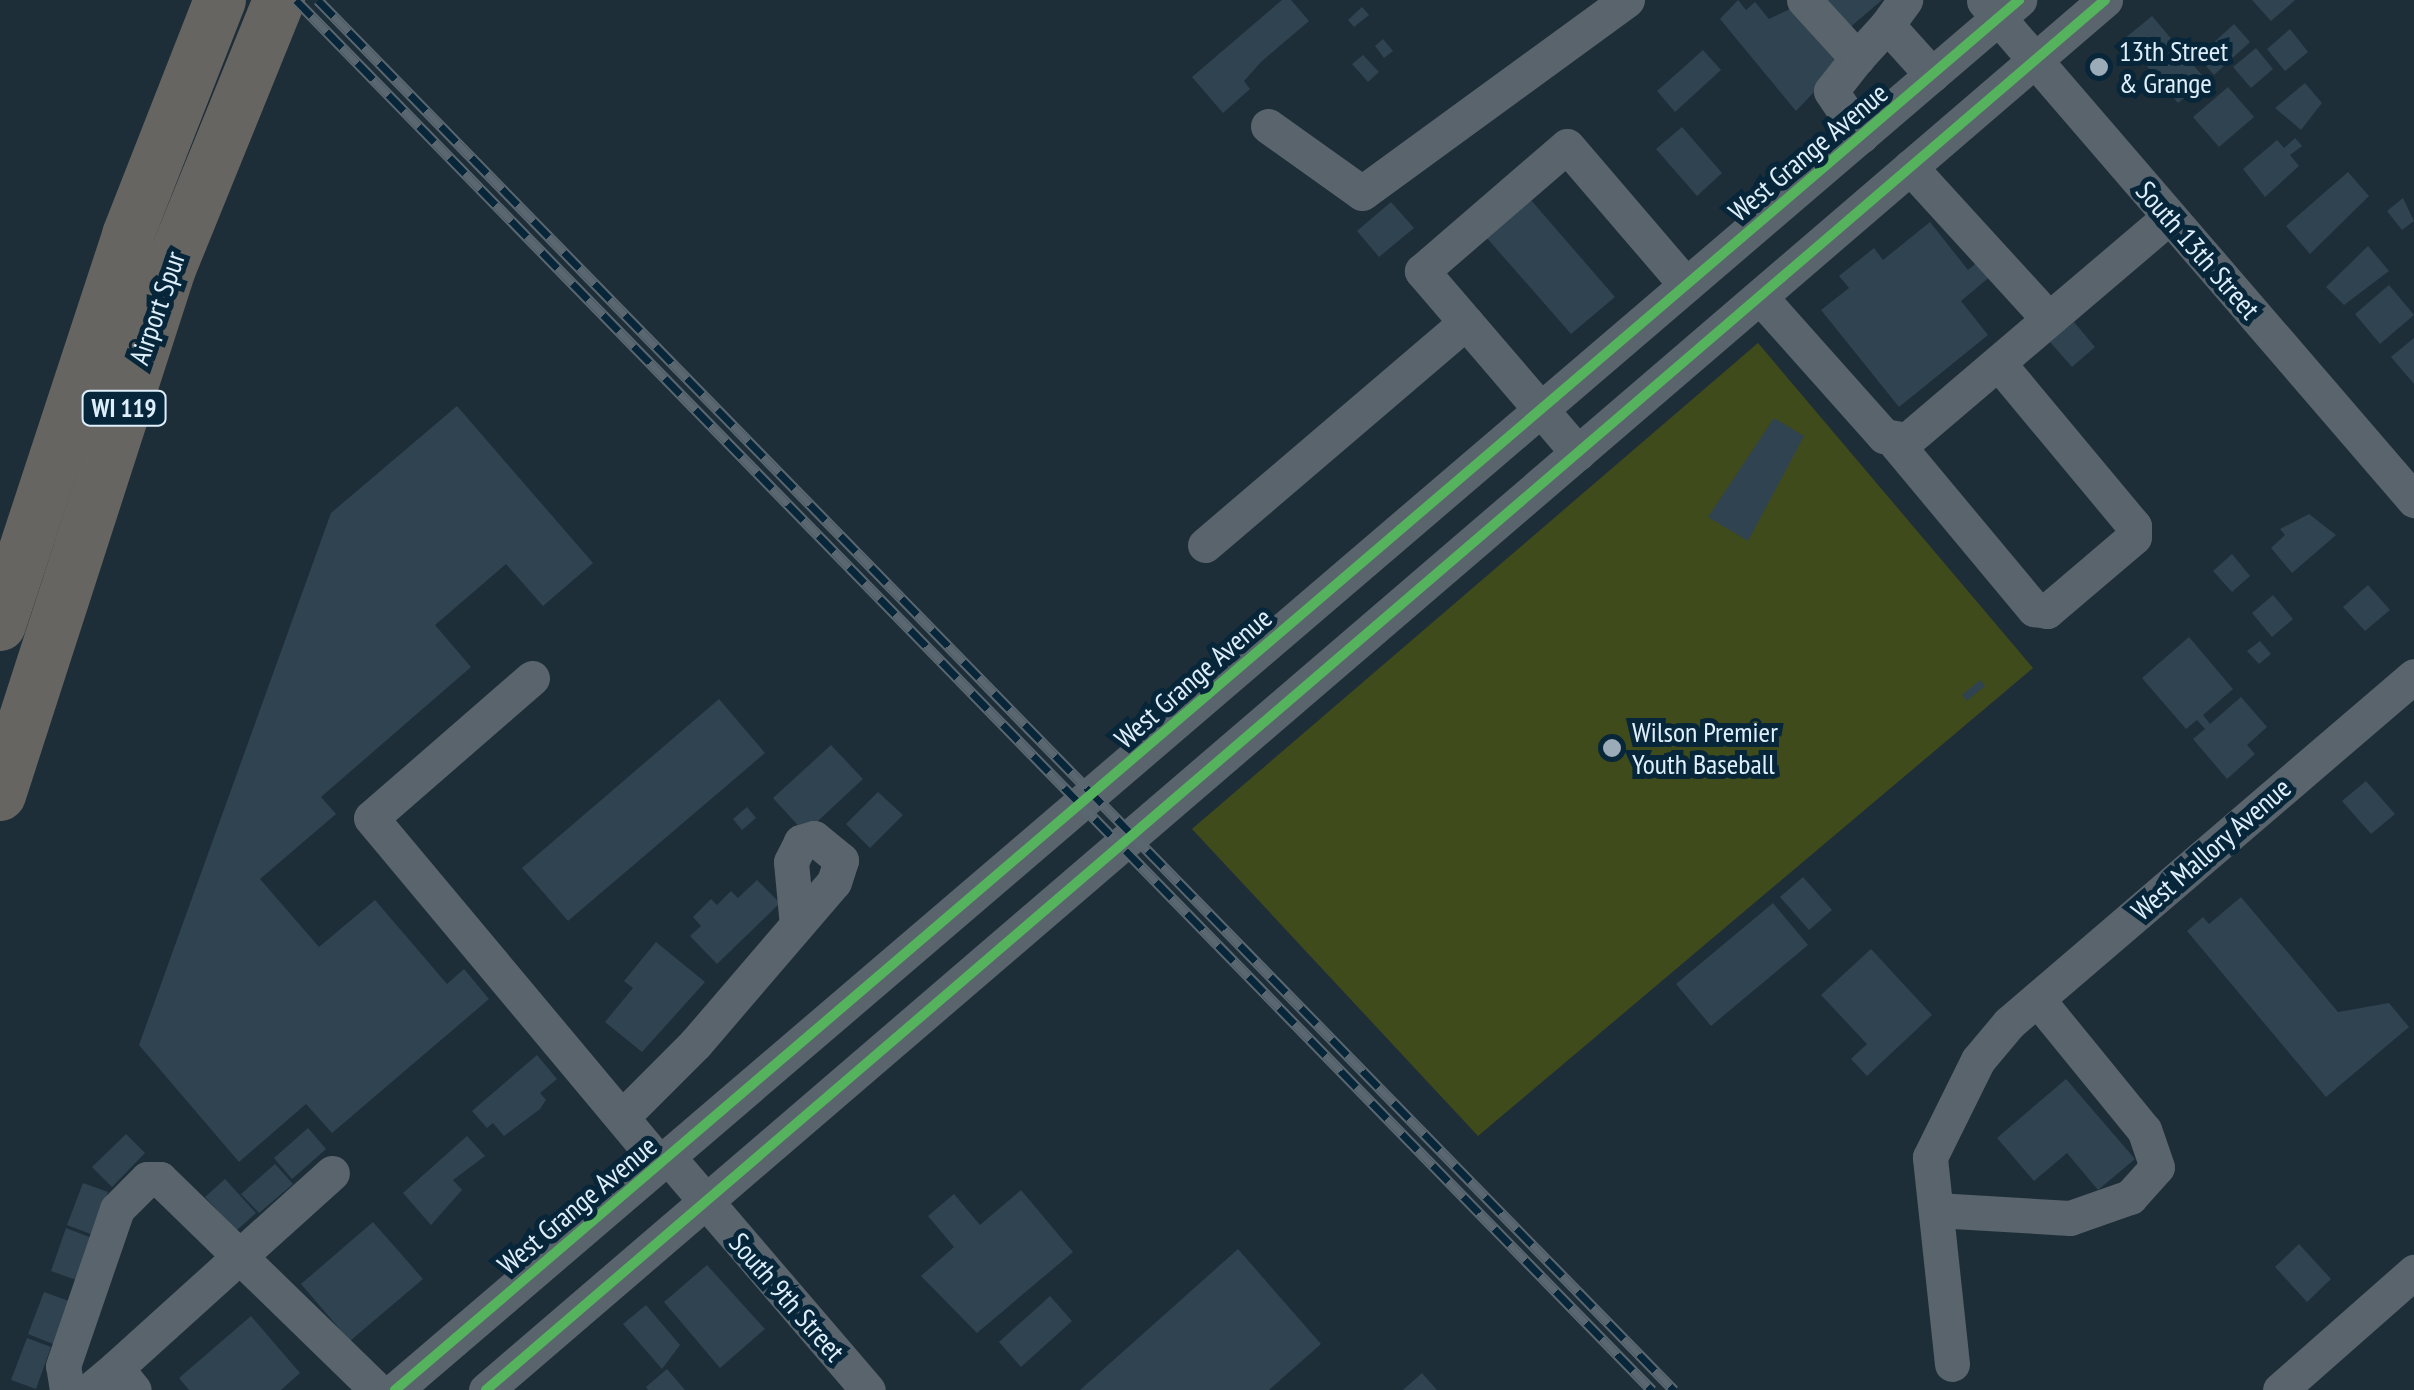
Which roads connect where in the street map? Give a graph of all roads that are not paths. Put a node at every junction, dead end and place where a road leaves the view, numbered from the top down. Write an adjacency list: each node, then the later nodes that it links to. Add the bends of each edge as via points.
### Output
1 (220, 0): 27 (highway, Airport Spur / WI 119, via 128,235)
2 (1627, 0): 11 (street, via 1362,193)
3 (1804, 0): 8 (street)
4 (2105, 0): 9 (street)
5 (2000, 6): 9 (street, South 13th Street); 10 (street, West Grange Avenue)
6 (273, 13): 30 (highway, Airport Spur / WI 119, via 170,269)
7 (1896, 13): 8 (street); 10 (street)
8 (1857, 58): 12 (street, via 1830,91)
9 (2034, 60): 13 (street); 16 (street, South 13th Street)
10 (1932, 76): 12 (street, West Grange Avenue)
11 (1268, 126)
12 (1861, 136): 14 (street, West Grange Avenue)
13 (1910, 167): 15 (street); 19 (street)
14 (1825, 168): 15 (street); 17 (street, West Grange Avenue)
15 (1861, 210): 18 (street)
16 (2169, 217): 19 (street); 25 (street, South 13th Street)
17 (1686, 285): 20 (street, via 1567,146 1422,271); 22 (street, West Grange Avenue)
18 (1761, 298): 23 (street); 24 (street)
19 (2049, 319): 21 (street)
20 (1466, 322): 22 (street); 26 (street)
21 (1998, 363): 23 (street, via 1907,440); 23 (street, via 2134,526 2134,537 2047,611 2034,609)
22 (1541, 410): 24 (street); 34 (street, West Grange Avenue)
23 (1894, 441)
24 (1578, 453): 36 (street)
25 (2414, 500)
26 (1205, 545)
27 (0, 624)
28 (2414, 676): 32 (street, West Mallory Avenue)
29 (532, 678): 33 (street, South 9th Street, via 371,818)
30 (0, 795)
31 (797, 925): 33 (street, via 696,1044)
32 (2037, 998): 37 (street, West Mallory Avenue, via 1978,1060 1930,1157); 37 (street, via 2144,1130 2157,1167 2130,1197 2070,1218)
33 (622, 1117): 34 (street, South 9th Street)
34 (664, 1160): 36 (street, South 9th Street); 44 (street, West Grange Avenue)
35 (332, 1172): 38 (street)
36 (704, 1201): 45 (street); 46 (street, South 9th Street)
37 (1936, 1210): 40 (street, West Mallory Avenue)
38 (242, 1256): 41 (street); 42 (street, via 160,1179 129,1192 62,1366); 43 (street)
39 (2414, 1272): 47 (street)
40 (1952, 1364)
41 (114, 1383)
42 (67, 1390)
43 (377, 1390)
44 (395, 1390)
45 (486, 1390)
46 (868, 1390)
47 (2280, 1390)

